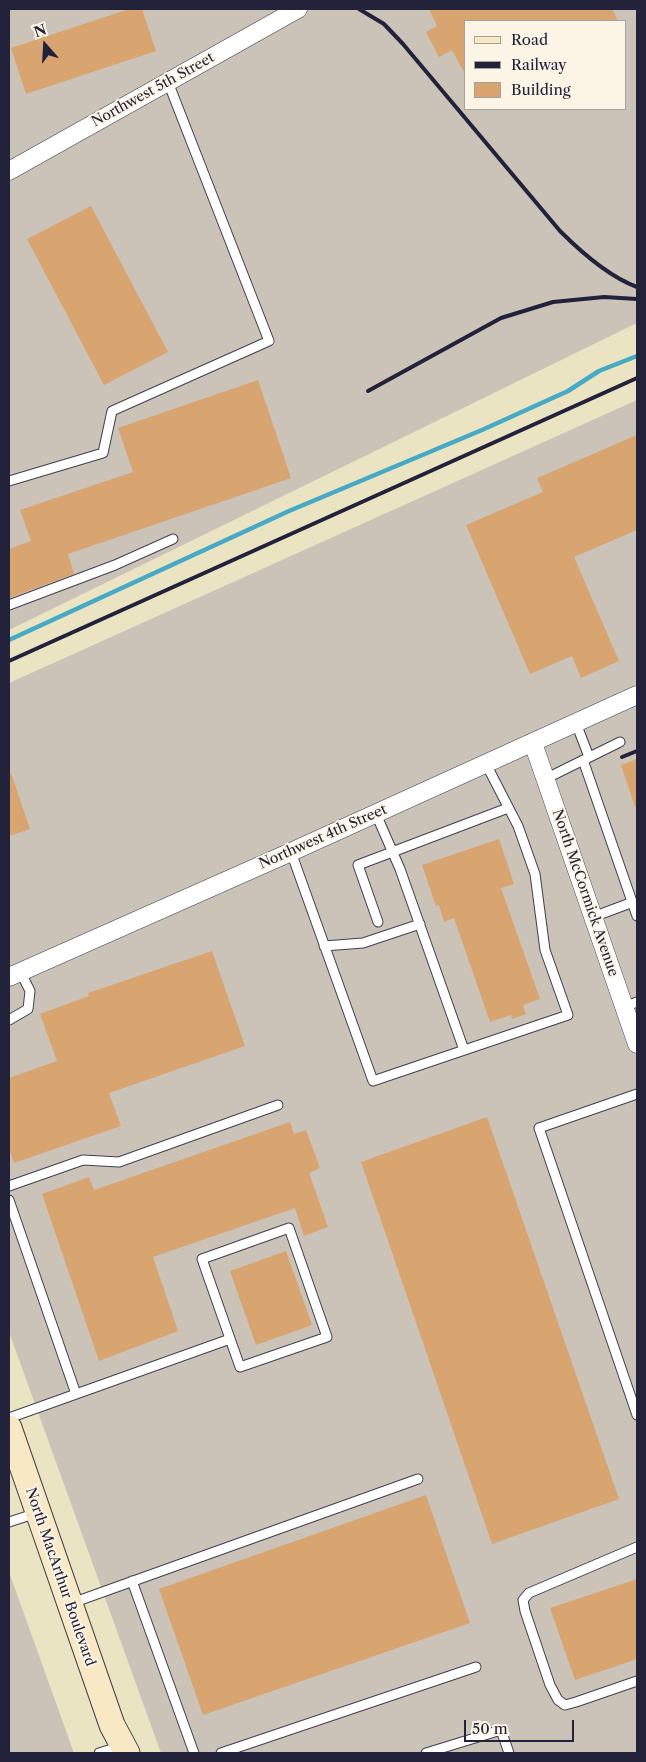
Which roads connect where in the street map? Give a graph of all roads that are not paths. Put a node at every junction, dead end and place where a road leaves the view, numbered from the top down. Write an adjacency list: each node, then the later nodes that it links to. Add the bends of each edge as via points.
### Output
1 (298, 9): 2 (street, Northwest 5th Street)
2 (168, 82): 3 (street, Northwest 5th Street); 4 (lane, via 269,342 112,411 103,454)
3 (9, 172)
4 (9, 481)
5 (173, 539): 6 (lane)
6 (9, 606)
7 (637, 695): 8 (street, Northwest 4th Street)
8 (576, 723): 10 (street, Northwest 4th Street); 11 (lane)
9 (620, 742): 11 (lane)
10 (533, 743): 12 (street, Northwest 4th Street); 13 (street, North McCormick Avenue)
11 (586, 759): 13 (lane); 18 (lane)
12 (486, 764): 14 (lane); 15 (street, Northwest 4th Street)
13 (545, 779): 20 (street, North McCormick Avenue)
14 (508, 808): 16 (lane); 28 (lane, via 535,874 545,950 568,1015)
15 (376, 814): 16 (lane); 17 (street, Northwest 4th Street)
16 (392, 851): 21 (lane, via 358,865); 22 (lane)
17 (291, 852): 23 (lane); 24 (street, Northwest 4th Street)
18 (633, 902): 19 (lane); 20 (lane)
19 (637, 916)
20 (593, 917): 25 (street, North McCormick Avenue)
21 (378, 922)
22 (420, 924): 23 (lane, via 363,943); 28 (lane)
23 (324, 946): 28 (lane, via 373,1081)
24 (14, 974): 26 (lane, via 30,991 28,1008)
25 (631, 1004): 27 (street, North McCormick Avenue)
26 (9, 1020)
27 (637, 1044)
28 (464, 1050)
29 (637, 1094): 35 (lane, via 539,1128)
30 (278, 1105): 31 (lane, via 119,1162 83,1160)
31 (9, 1186)
32 (9, 1200): 34 (lane)
33 (230, 1339): 33 (lane, via 202,1259 289,1228 327,1337 240,1368); 34 (lane)
34 (76, 1394): 36 (lane)
35 (637, 1415)
36 (9, 1418)
37 (9, 1428): 39 (main road, North MacArthur Boulevard)
38 (418, 1479): 42 (lane)
39 (38, 1513): 40 (lane); 43 (main road, North MacArthur Boulevard)
40 (9, 1522)
41 (637, 1547): 45 (lane, via 529,1593 523,1600 550,1685 558,1700 565,1705)
42 (132, 1581): 43 (lane); 48 (lane)
43 (70, 1604): 46 (main road, North MacArthur Boulevard)
44 (476, 1667): 49 (lane)
45 (637, 1681)
46 (114, 1747)
47 (455, 1749): 50 (lane); 51 (lane, via 501,1730)
48 (194, 1753)
49 (220, 1753)
50 (426, 1753)
51 (509, 1753)

